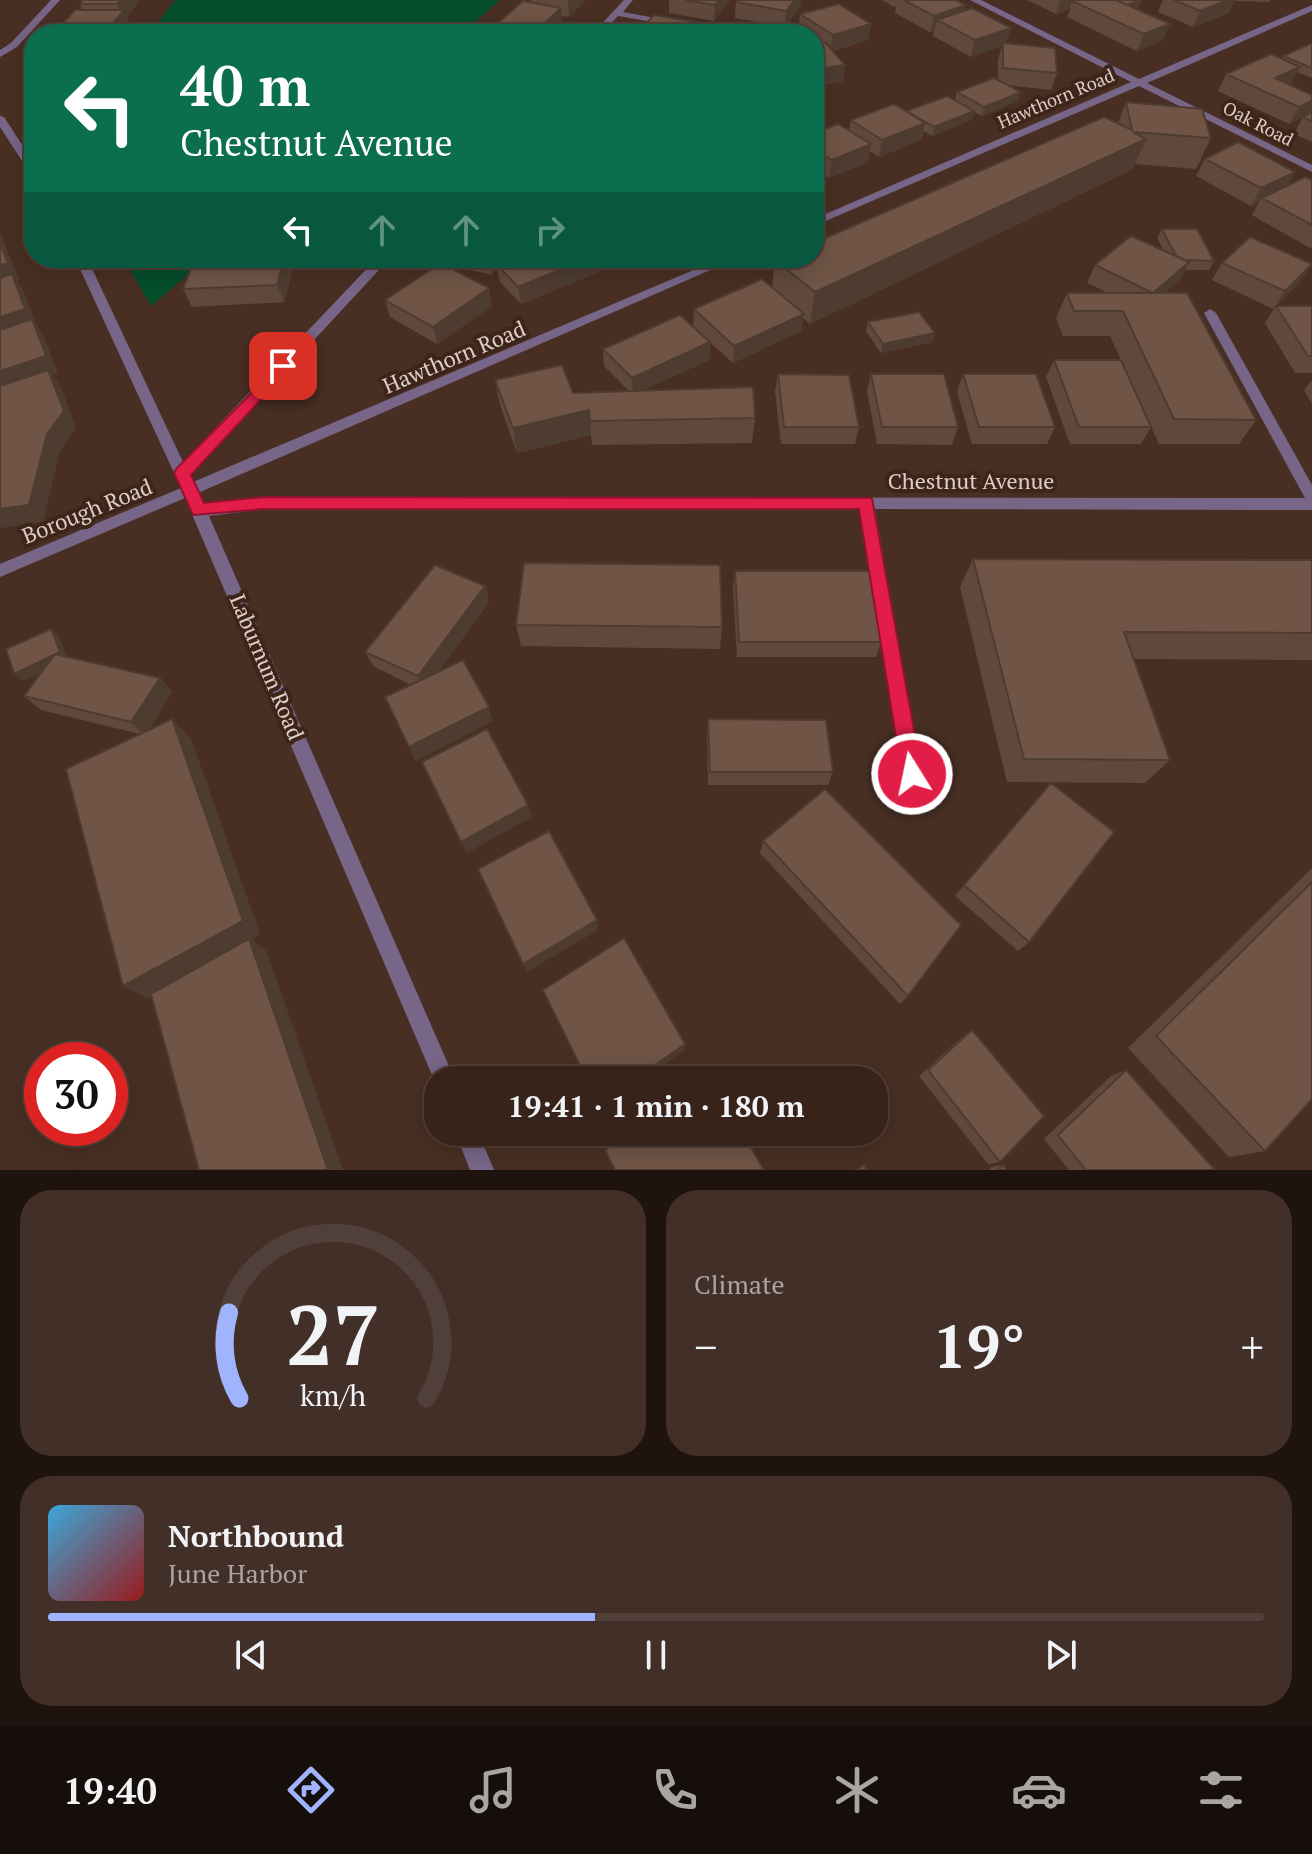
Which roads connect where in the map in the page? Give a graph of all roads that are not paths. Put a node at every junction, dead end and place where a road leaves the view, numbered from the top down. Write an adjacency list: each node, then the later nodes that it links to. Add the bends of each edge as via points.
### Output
1 (56, 0): 6 (street)
2 (629, 0): 5 (street)
3 (974, 0): 11 (street, Oak Road)
4 (1312, 8): 11 (street, Hawthorn Road)
5 (616, 13): 7 (street); 8 (street)
6 (34, 24)
7 (606, 24)
8 (680, 24)
9 (24, 34): 10 (street)
10 (0, 54)
11 (1138, 82): 14 (street, Oak Road); 15 (street, Hawthorn Road)
12 (0, 119): 13 (street)
13 (24, 156)
14 (1312, 169)
15 (824, 219)
16 (86, 268): 20 (street, Laburnum Road)
17 (375, 268): 20 (street)
18 (709, 268): 21 (street, Hawthorn Road)
19 (1210, 313): 22 (street)
20 (182, 473): 21 (street, Laburnum Road)
21 (191, 492): 25 (street, Laburnum Road); 26 (street, Borough Road)
22 (1312, 498)
23 (866, 503): 24 (street, Chestnut Avenue); 25 (street, Chestnut Avenue, via 264,503); 27 (street)
24 (1312, 504)
25 (199, 511): 28 (street, Laburnum Road)
26 (0, 571)
27 (912, 774)
28 (438, 1066)
29 (472, 1146): 30 (street)
30 (482, 1170)

